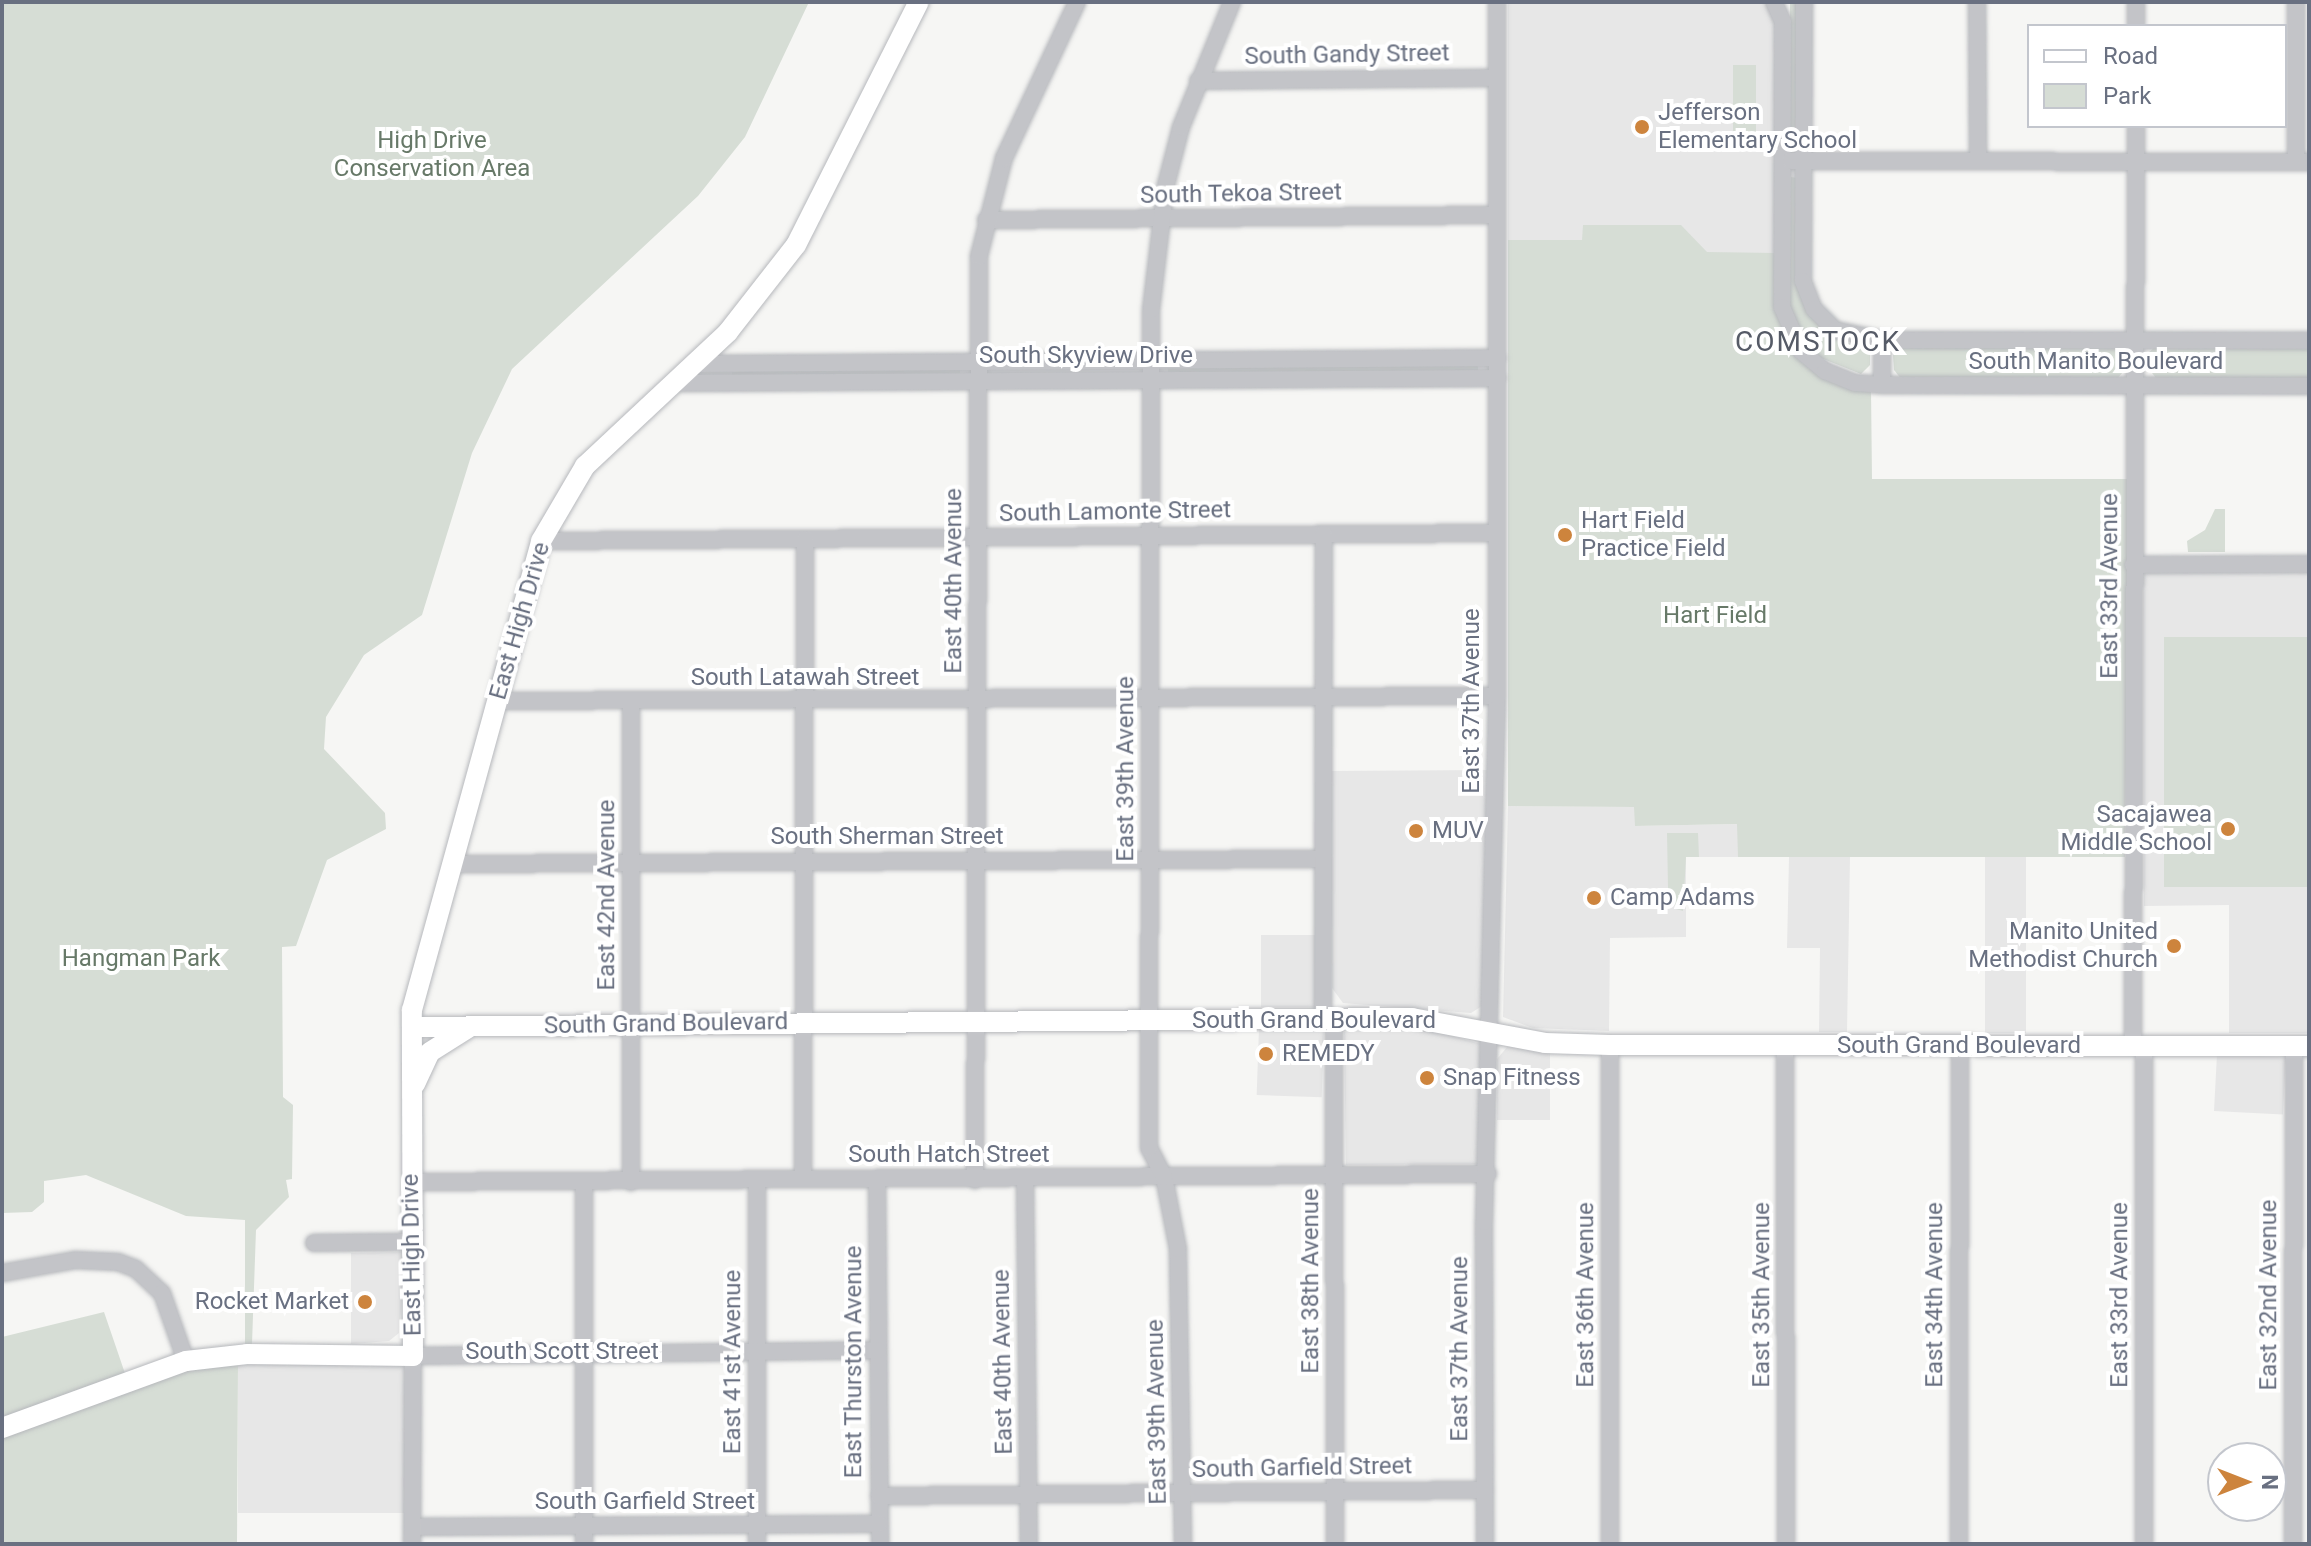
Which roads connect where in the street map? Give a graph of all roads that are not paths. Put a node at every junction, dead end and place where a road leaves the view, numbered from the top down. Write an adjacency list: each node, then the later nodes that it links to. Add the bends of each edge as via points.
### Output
1 (919, 2): 30 (main road, East High Drive, via 796,245 767,286)
2 (1077, 2): 23 (street, East 40th Avenue, via 1004,158)
3 (1232, 2): 14 (street, East 39th Avenue)
4 (1497, 2): 13 (street, East 37th Avenue)
5 (1774, 2): 11 (street, South Manito Boulevard)
6 (1783, 2): 11 (street)
7 (1804, 2): 18 (street, South Manito Boulevard)
8 (1977, 2): 16 (street)
9 (2136, 2): 12 (street)
10 (2296, 2): 20 (street)
11 (1783, 22): 19 (street, South Manito Boulevard)
12 (2136, 24)
13 (1497, 78): 14 (street, South Gandy Street); 21 (street, East 37th Avenue)
14 (1198, 81): 22 (street, East 39th Avenue, via 1181,127)
15 (2136, 128): 17 (street, East 33rd Avenue)
16 (1978, 160): 17 (street); 18 (street)
17 (2136, 160): 20 (street); 25 (street, East 33rd Avenue)
18 (1801, 161): 19 (street); 24 (street, South Manito Boulevard, via 1805,292 1835,330)
19 (1782, 162): 35 (street, South Manito Boulevard, via 1782,307 1793,338 1825,371 1855,383)
20 (2303, 162)
21 (1497, 215): 22 (street, South Tekoa Street); 27 (street, East 37th Avenue)
22 (1160, 219): 23 (street, South Tekoa Street); 29 (street, East 39th Avenue)
23 (986, 220): 28 (street, East 40th Avenue, via 979,256)
24 (1882, 340): 25 (street, South Manito Boulevard); 35 (street)
25 (2135, 340): 26 (street, South Manito Boulevard); 36 (street, East 33rd Avenue)
26 (2309, 341)
27 (1498, 358): 29 (street, South Skyview Drive); 31 (street, East 37th Avenue)
28 (977, 361): 29 (street, South Skyview Drive); 30 (street, South Skyview Drive); 33 (street, East 40th Avenue)
29 (1150, 361): 32 (street, East 39th Avenue)
30 (695, 364): 34 (main road, East High Drive)
31 (1498, 378): 32 (street, South Skyview Drive); 38 (street, East 37th Avenue)
32 (1150, 380): 33 (street, South Skyview Drive); 40 (street, East 39th Avenue)
33 (977, 381): 34 (street, South Skyview Drive); 41 (street, East 40th Avenue)
34 (674, 383): 43 (main road, East High Drive, via 585,466)
35 (1882, 385): 36 (street, South Manito Boulevard)
36 (2134, 386): 37 (street, South Manito Boulevard); 45 (street, East 33rd Avenue)
37 (2309, 386)
38 (1497, 533): 39 (street, South Lamonte Street); 46 (street, East 37th Avenue)
39 (1324, 534): 40 (street, South Lamonte Street); 47 (street, East 38th Avenue)
40 (1150, 536): 41 (street, South Lamonte Street); 48 (street, East 39th Avenue)
41 (978, 537): 42 (street, South Lamonte Street); 50 (street, East 40th Avenue)
42 (805, 539): 43 (street, South Lamonte Street); 51 (street)
43 (541, 541): 49 (main road, East High Drive)
44 (2309, 564): 45 (street)
45 (2133, 565): 70 (street, East 33rd Avenue)
46 (1497, 696): 47 (street, South Latawah Street); 66 (street, East 37th Avenue)
47 (1323, 697): 48 (street, South Latawah Street); 53 (street, East 38th Avenue)
48 (1150, 699): 50 (street, South Latawah Street); 54 (street, East 39th Avenue)
49 (497, 701): 52 (street, South Latawah Street); 57 (main road, East High Drive)
50 (977, 701): 51 (street, South Latawah Street); 55 (street, East 40th Avenue)
51 (805, 702): 52 (street, South Latawah Street); 56 (street)
52 (631, 703): 58 (street, East 42nd Avenue)
53 (1323, 859): 54 (street, South Sherman Street); 59 (street, East 38th Avenue)
54 (1150, 860): 55 (street, South Sherman Street); 60 (street, East 39th Avenue)
55 (977, 861): 56 (street, South Sherman Street); 61 (street, East 40th Avenue)
56 (804, 862): 58 (street, South Sherman Street); 62 (street)
57 (451, 864): 58 (street, South Sherman Street); 65 (main road, East High Drive, via 415,992)
58 (631, 864): 63 (street, East 42nd Avenue)
59 (1329, 1018): 60 (main road, South Grand Boulevard); 66 (main road, South Grand Boulevard, via 1412,1018); 74 (street, East 38th Avenue)
60 (1147, 1021): 61 (main road, South Grand Boulevard); 75 (street, East 39th Avenue, via 1149,1148)
61 (976, 1022): 62 (main road, South Grand Boulevard); 80 (street, East 40th Avenue)
62 (804, 1023): 63 (main road, South Grand Boulevard); 76 (street)
63 (632, 1024): 64 (main road, South Grand Boulevard); 83 (street, East 42nd Avenue)
64 (470, 1026): 65 (main road, South Grand Boulevard); 72 (main road, via 430,1052)
65 (412, 1027): 72 (main road, East High Drive)
66 (1489, 1031): 67 (main road, South Grand Boulevard, via 1545,1043); 73 (street, East 37th Avenue)
67 (1610, 1045): 68 (main road, South Grand Boulevard); 112 (street, East 36th Avenue)
68 (1785, 1046): 69 (main road, South Grand Boulevard); 113 (street, East 35th Avenue)
69 (1960, 1046): 70 (main road, South Grand Boulevard); 114 (street, East 34th Avenue)
70 (2139, 1046): 71 (main road, South Grand Boulevard); 115 (street, East 33rd Avenue)
71 (2302, 1046): 95 (street, East 32nd Avenue)
72 (411, 1095): 82 (main road, East High Drive)
73 (1488, 1174): 74 (street, South Hatch Street); 97 (street, East 37th Avenue)
74 (1335, 1176): 75 (street, South Hatch Street); 96 (street, East 38th Avenue)
75 (1164, 1177): 77 (street, South Hatch Street); 98 (street, East 39th Avenue, via 1178,1249)
76 (803, 1179): 78 (street, South Hatch Street); 79 (street, South Hatch Street)
77 (1025, 1179): 80 (street, South Hatch Street); 99 (street, East 40th Avenue)
78 (757, 1180): 83 (street, South Hatch Street); 89 (street, East 41st Avenue)
79 (877, 1180): 80 (street, South Hatch Street); 88 (street, East Thurston Avenue)
80 (975, 1180)
81 (584, 1181): 82 (street, South Hatch Street); 83 (street, South Hatch Street); 90 (street)
82 (411, 1182): 84 (main road, East High Drive)
83 (631, 1182)
84 (414, 1242): 85 (street); 87 (main road, East High Drive)
85 (314, 1243)
86 (2, 1273): 93 (street, via 99,1259 136,1269 150,1280 176,1321)
87 (414, 1310): 91 (main road, via 400,1343); 92 (main road, East High Drive)
88 (878, 1350): 89 (street, South Scott Street); 100 (street, East Thurston Avenue)
89 (757, 1351): 90 (street, South Scott Street); 102 (street, East 41st Avenue)
90 (584, 1352): 92 (street, South Scott Street); 103 (street)
91 (378, 1354): 92 (main road, South Scott Street); 93 (main road, South Scott Street, via 247,1354)
92 (413, 1356): 104 (street)
93 (186, 1361): 94 (main road, South Scott Street)
94 (2, 1428)
95 (2301, 1482): 116 (street, East 32nd Avenue)
96 (1335, 1490): 97 (street, South Garfield Street); 98 (street, South Garfield Street); 110 (street, East 38th Avenue)
97 (1485, 1490): 111 (street, East 37th Avenue)
98 (1183, 1494): 99 (street, South Garfield Street); 109 (street, East 39th Avenue)
99 (1029, 1495): 100 (street, South Garfield Street); 108 (street, East 40th Avenue)
100 (879, 1496): 101 (street, East Thurston Avenue)
101 (879, 1524): 102 (street, South Garfield Street); 107 (street, East Thurston Avenue)
102 (757, 1525): 103 (street, South Garfield Street); 106 (street, East 41st Avenue)
103 (584, 1527): 104 (street, South Garfield Street); 105 (street)
104 (412, 1536)
105 (584, 1544)
106 (757, 1544)
107 (880, 1544)
108 (1029, 1544)
109 (1183, 1544)
110 (1335, 1544)
111 (1485, 1544)
112 (1610, 1544)
113 (1786, 1544)
114 (1959, 1544)
115 (2144, 1544)
116 (2293, 1544)

